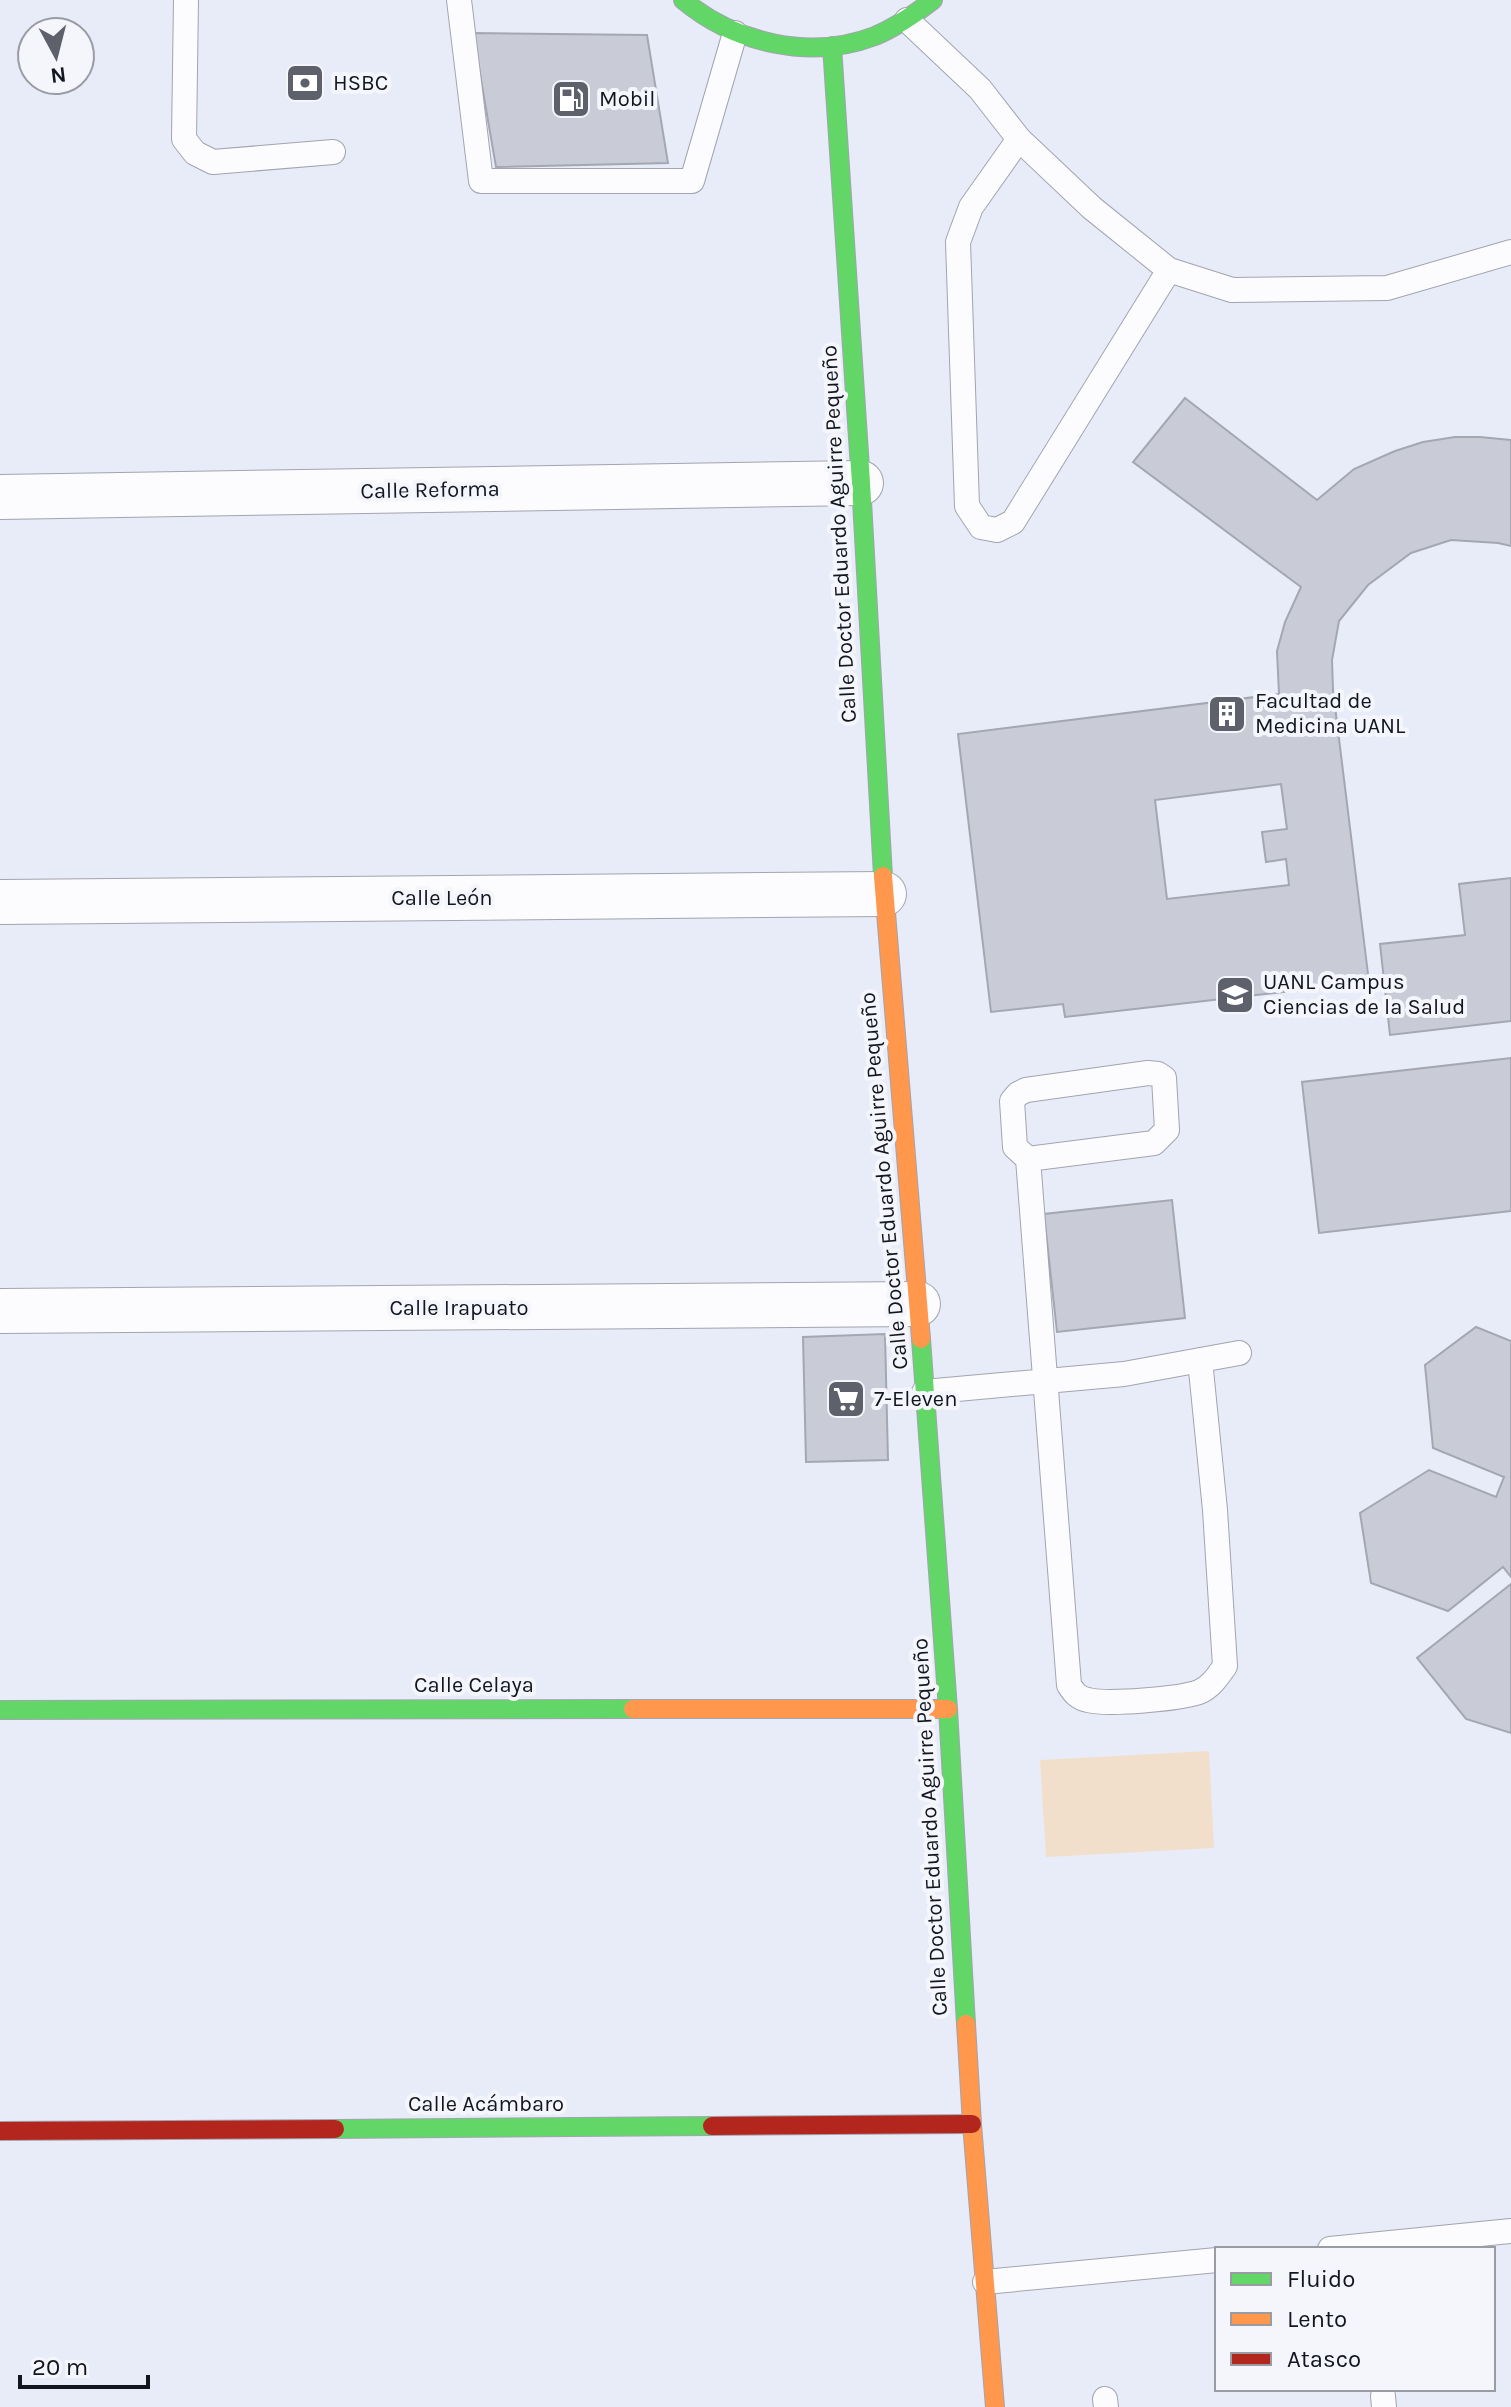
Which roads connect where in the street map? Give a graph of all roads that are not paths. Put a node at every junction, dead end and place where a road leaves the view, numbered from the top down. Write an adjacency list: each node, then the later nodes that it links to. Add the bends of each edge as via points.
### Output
1 (186, 0): 9 (lane, via 184,139 195,153 213,162)
2 (459, 0): 6 (lane, via 481,181 692,181)
3 (683, 0): 6 (street)
4 (933, 0): 5 (street)
5 (907, 20): 7 (street, via 871,37); 8 (lane, via 980,89)
6 (735, 33): 7 (street, via 783,47)
7 (832, 46): 12 (street, Calle Doctor Eduardo Aguirre Pequeño)
8 (1019, 139): 11 (lane); 11 (lane, via 971,207 958,242 967,506 981,527 997,530 1013,522)
9 (333, 152)
10 (1511, 252): 11 (lane, via 1387,288 1232,290)
11 (1169, 270)
12 (861, 483): 13 (street, Calle Reforma); 14 (street, Calle Doctor Eduardo Aguirre Pequeño)
13 (0, 497)
14 (884, 894): 15 (street, Calle León); 17 (street, Calle Doctor Eduardo Aguirre Pequeño)
15 (0, 902)
16 (1028, 1159): 16 (lane, via 1154,1143 1167,1130 1164,1078 1148,1073 1018,1094 1012,1101 1015,1147); 21 (lane)
17 (918, 1304): 18 (street, Calle Irapuato); 22 (street, Calle Doctor Eduardo Aguirre Pequeño)
18 (0, 1311)
19 (1239, 1353): 20 (lane)
20 (1200, 1360): 21 (lane); 21 (lane, via 1225,1666 1200,1691 1146,1700 1089,1701 1069,1685)
21 (1045, 1381): 22 (lane)
22 (924, 1392): 23 (street, Calle Doctor Eduardo Aguirre Pequeño)
23 (948, 1709): 24 (street, Calle Celaya); 25 (street, Calle Doctor Eduardo Aguirre Pequeño)
24 (0, 1710)
25 (972, 2124): 26 (street, Calle Acámbaro); 30 (street, Calle Doctor Eduardo Aguirre Pequeño)
26 (0, 2131)
27 (1511, 2231): 28 (lane)
28 (1350, 2247)
29 (1215, 2260): 30 (lane)
30 (985, 2282): 31 (street, Calle Doctor Eduardo Aguirre Pequeño)
31 (995, 2407)

